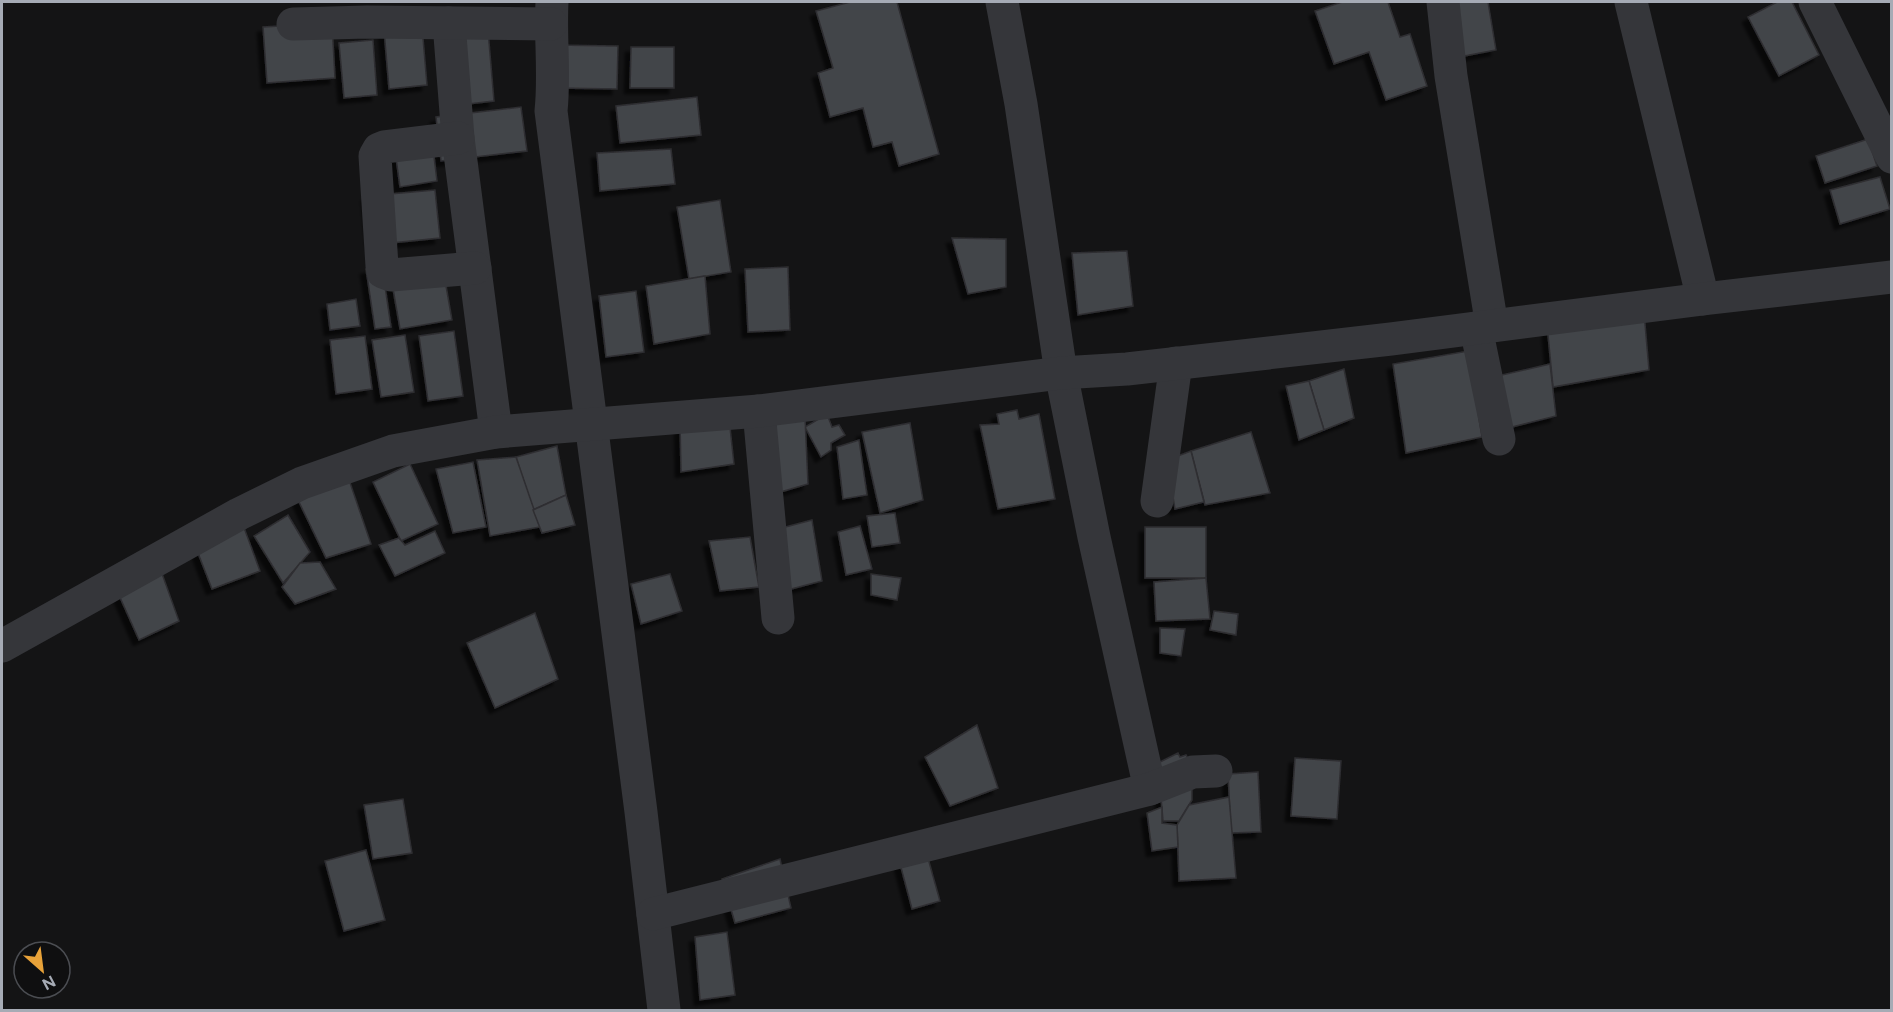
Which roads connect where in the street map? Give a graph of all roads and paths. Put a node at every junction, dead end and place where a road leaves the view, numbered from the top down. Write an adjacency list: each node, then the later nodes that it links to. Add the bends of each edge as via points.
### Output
1 (1002, 2): 16 (street)
2 (1443, 2): 14 (street)
3 (1631, 2): 13 (street)
4 (1815, 2): 10 (street)
5 (390, 12): 7 (street); 8 (street)
6 (551, 13): 7 (street); 18 (street, via 551,111)
7 (449, 23): 9 (street)
8 (293, 24)
9 (458, 138): 11 (street); 11 (street, via 384,147 376,153 382,266 383,272 391,275)
10 (1892, 157)
11 (475, 268): 19 (street)
12 (1892, 278): 13 (street)
13 (1703, 299): 14 (street)
14 (1484, 327): 15 (street); 20 (street)
15 (1176, 363): 16 (street); 21 (street)
16 (1061, 373): 17 (street); 25 (street)
17 (759, 411): 18 (street); 22 (street)
18 (591, 425): 19 (street); 26 (street)
19 (496, 432): 23 (street, via 393,451 302,483 217,525)
20 (1499, 440)
21 (1157, 501)
22 (778, 618)
23 (2, 646)
24 (1216, 771): 25 (street, via 1193,772)
25 (1150, 789): 26 (street)
26 (652, 914): 27 (street)
27 (664, 1011)

